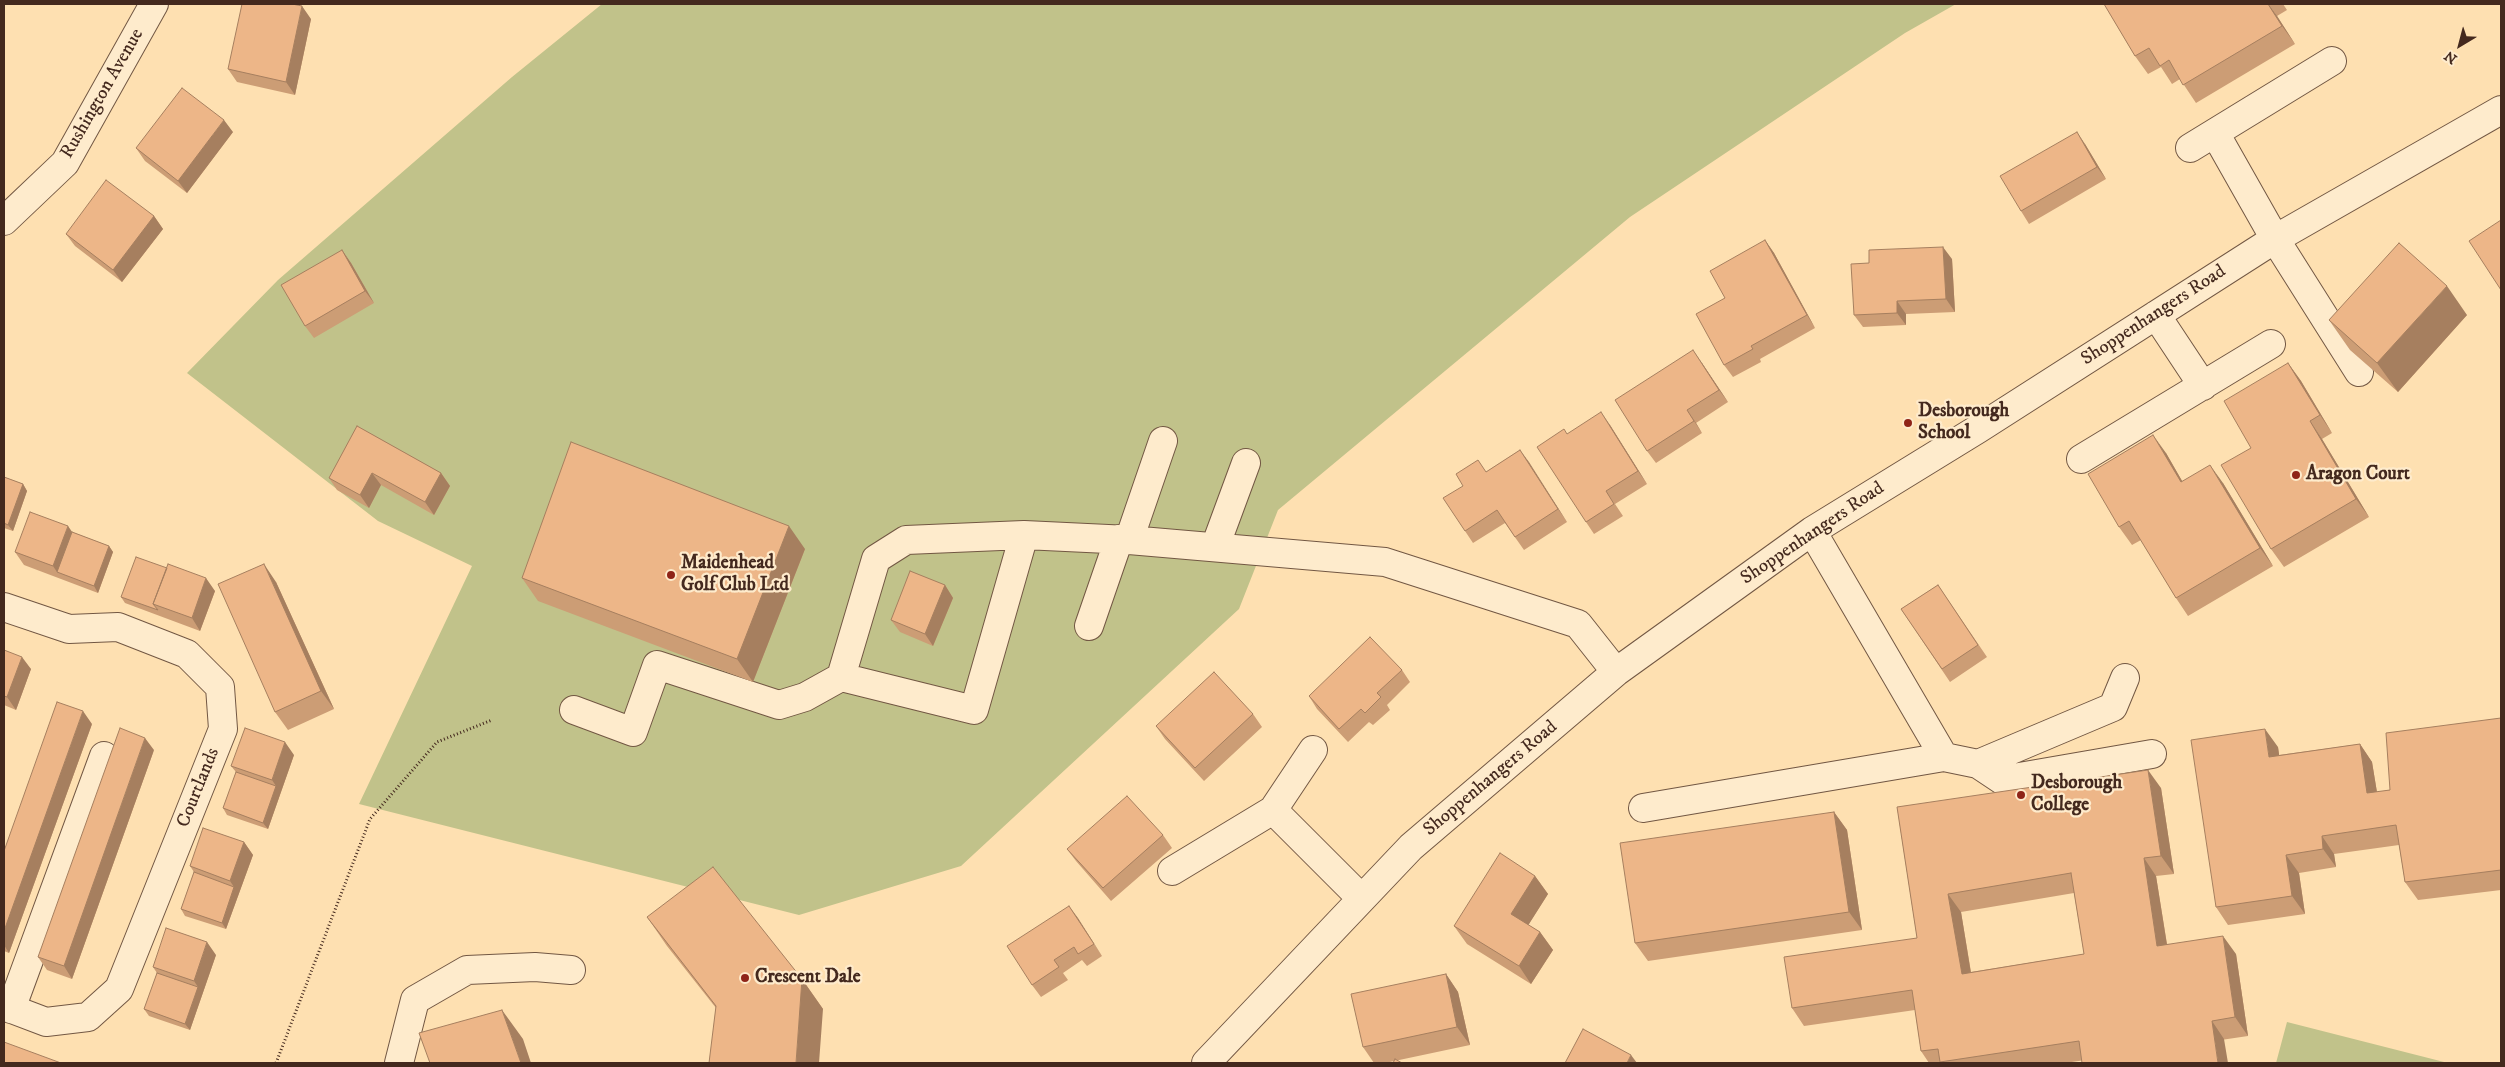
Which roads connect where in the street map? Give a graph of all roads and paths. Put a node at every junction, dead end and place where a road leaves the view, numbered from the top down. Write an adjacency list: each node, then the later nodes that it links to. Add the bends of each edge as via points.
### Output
1 (154, 4): 6 (street, Rushington Avenue, via 65,163)
2 (2332, 60): 4 (street)
3 (2501, 110): 7 (street, Shoppenhangers Road)
4 (2214, 133): 5 (street); 7 (street)
5 (2190, 148)
6 (4, 221)
7 (2275, 239): 8 (street, Shoppenhangers Road); 10 (street)
8 (2156, 315): 11 (street); 15 (street, Shoppenhangers Road)
9 (2271, 344): 11 (street)
10 (2359, 372)
11 (2202, 386): 13 (street)
12 (1163, 441): 17 (street)
13 (2081, 459)
14 (1246, 463): 18 (street)
15 (1812, 531): 21 (street, Shoppenhangers Road); 29 (street)
16 (1024, 535): 17 (street); 22 (street, via 906,540 876,559); 22 (street, via 974,710)
17 (1124, 539): 18 (street); 20 (street)
18 (1215, 547): 21 (street, via 1385,562 1578,624)
19 (4, 607): 36 (street, Courtlands, via 69,630 118,628 187,654 220,687 223,729 118,989 88,1017 46,1022)
20 (1089, 626)
21 (1616, 672): 34 (street, Shoppenhangers Road, via 1411,847)
22 (841, 677): 24 (street, via 805,697 779,705 657,665 633,732)
23 (2125, 678): 30 (street, via 2112,707)
24 (574, 710)
25 (492, 720): 37 (path, via 437,742 370,820)
26 (1313, 750): 32 (street)
27 (2152, 754): 30 (street, via 2002,780)
28 (104, 756): 36 (street)
29 (1944, 757): 30 (street); 31 (street)
30 (1978, 764)
31 (1643, 808)
32 (1273, 810): 33 (street); 34 (street)
33 (1172, 871)
34 (1361, 898): 39 (street, Shoppenhangers Road)
35 (571, 970): 38 (street, via 535,967 468,970 415,1000)
36 (8, 1007)
37 (276, 1063)
38 (399, 1063)
39 (1206, 1063)

